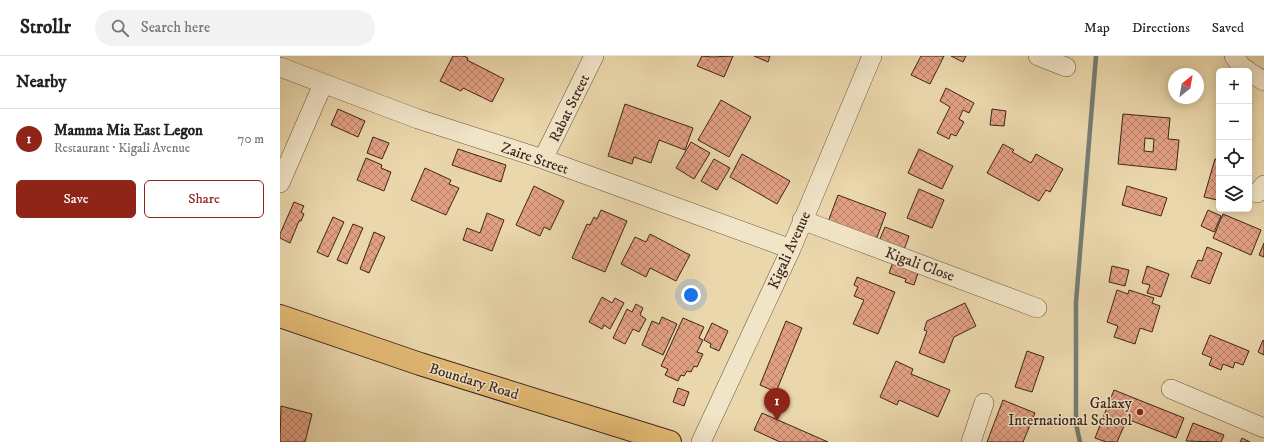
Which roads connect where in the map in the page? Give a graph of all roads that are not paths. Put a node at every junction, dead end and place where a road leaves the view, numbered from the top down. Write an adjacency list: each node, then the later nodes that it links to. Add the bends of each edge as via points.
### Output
1 (594, 56): 11 (street, Rabat Street)
2 (872, 56): 13 (street, Kigali Avenue)
3 (1038, 56): 6 (street)
4 (1234, 56): 7 (street)
5 (280, 67): 10 (street, Zaire Street)
6 (1066, 67)
7 (1244, 68)
8 (1252, 74): 9 (street)
9 (1264, 81)
10 (323, 84): 11 (street, Zaire Street, via 418,119); 12 (street)
11 (543, 160): 14 (street, Zaire Street)
12 (280, 183)
13 (802, 220): 14 (street, Kigali Avenue); 15 (street, Kigali Close)
14 (790, 249): 22 (street, Kigali Avenue)
15 (1037, 308)
16 (280, 316): 20 (main road, Boundary Road)
17 (1172, 389): 19 (street)
18 (984, 403): 23 (street)
19 (1264, 428)
20 (638, 437): 21 (main road, Boundary Road)
21 (670, 442)
22 (702, 442)
23 (971, 442)

